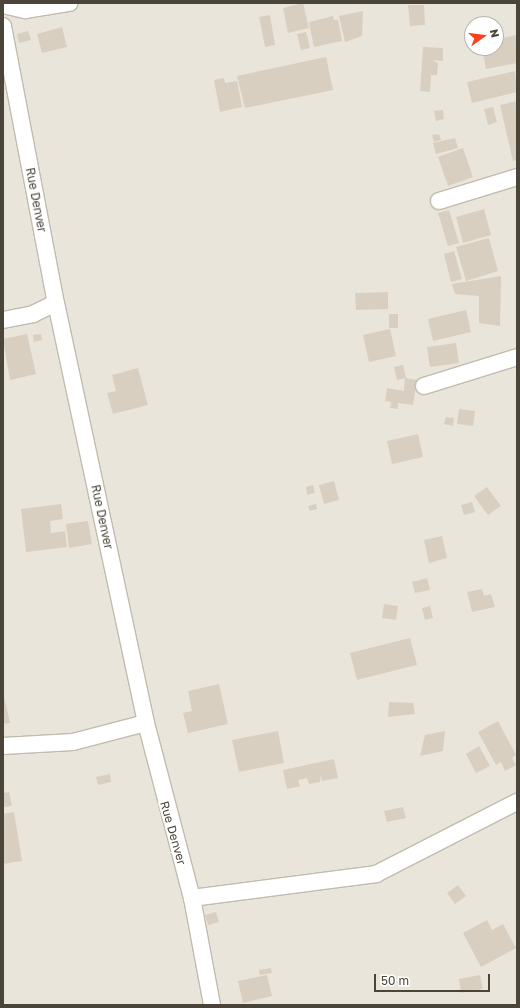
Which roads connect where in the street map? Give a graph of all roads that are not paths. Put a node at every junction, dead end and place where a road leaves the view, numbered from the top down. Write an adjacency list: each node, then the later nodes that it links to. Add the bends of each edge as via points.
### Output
1 (69, 3): 2 (street, via 25,10)
2 (3, 5)
3 (3, 26): 6 (street, Rue Denver)
4 (517, 177): 5 (street)
5 (439, 201)
6 (56, 303): 7 (street, via 34,314); 10 (street, Rue Denver)
7 (3, 320)
8 (517, 357): 9 (street)
9 (424, 386)
10 (146, 723): 11 (street, via 73,742); 13 (street, Rue Denver)
11 (3, 746)
12 (517, 802): 13 (street, via 376,874)
13 (192, 898): 14 (street, Rue Denver)
14 (212, 1005)

